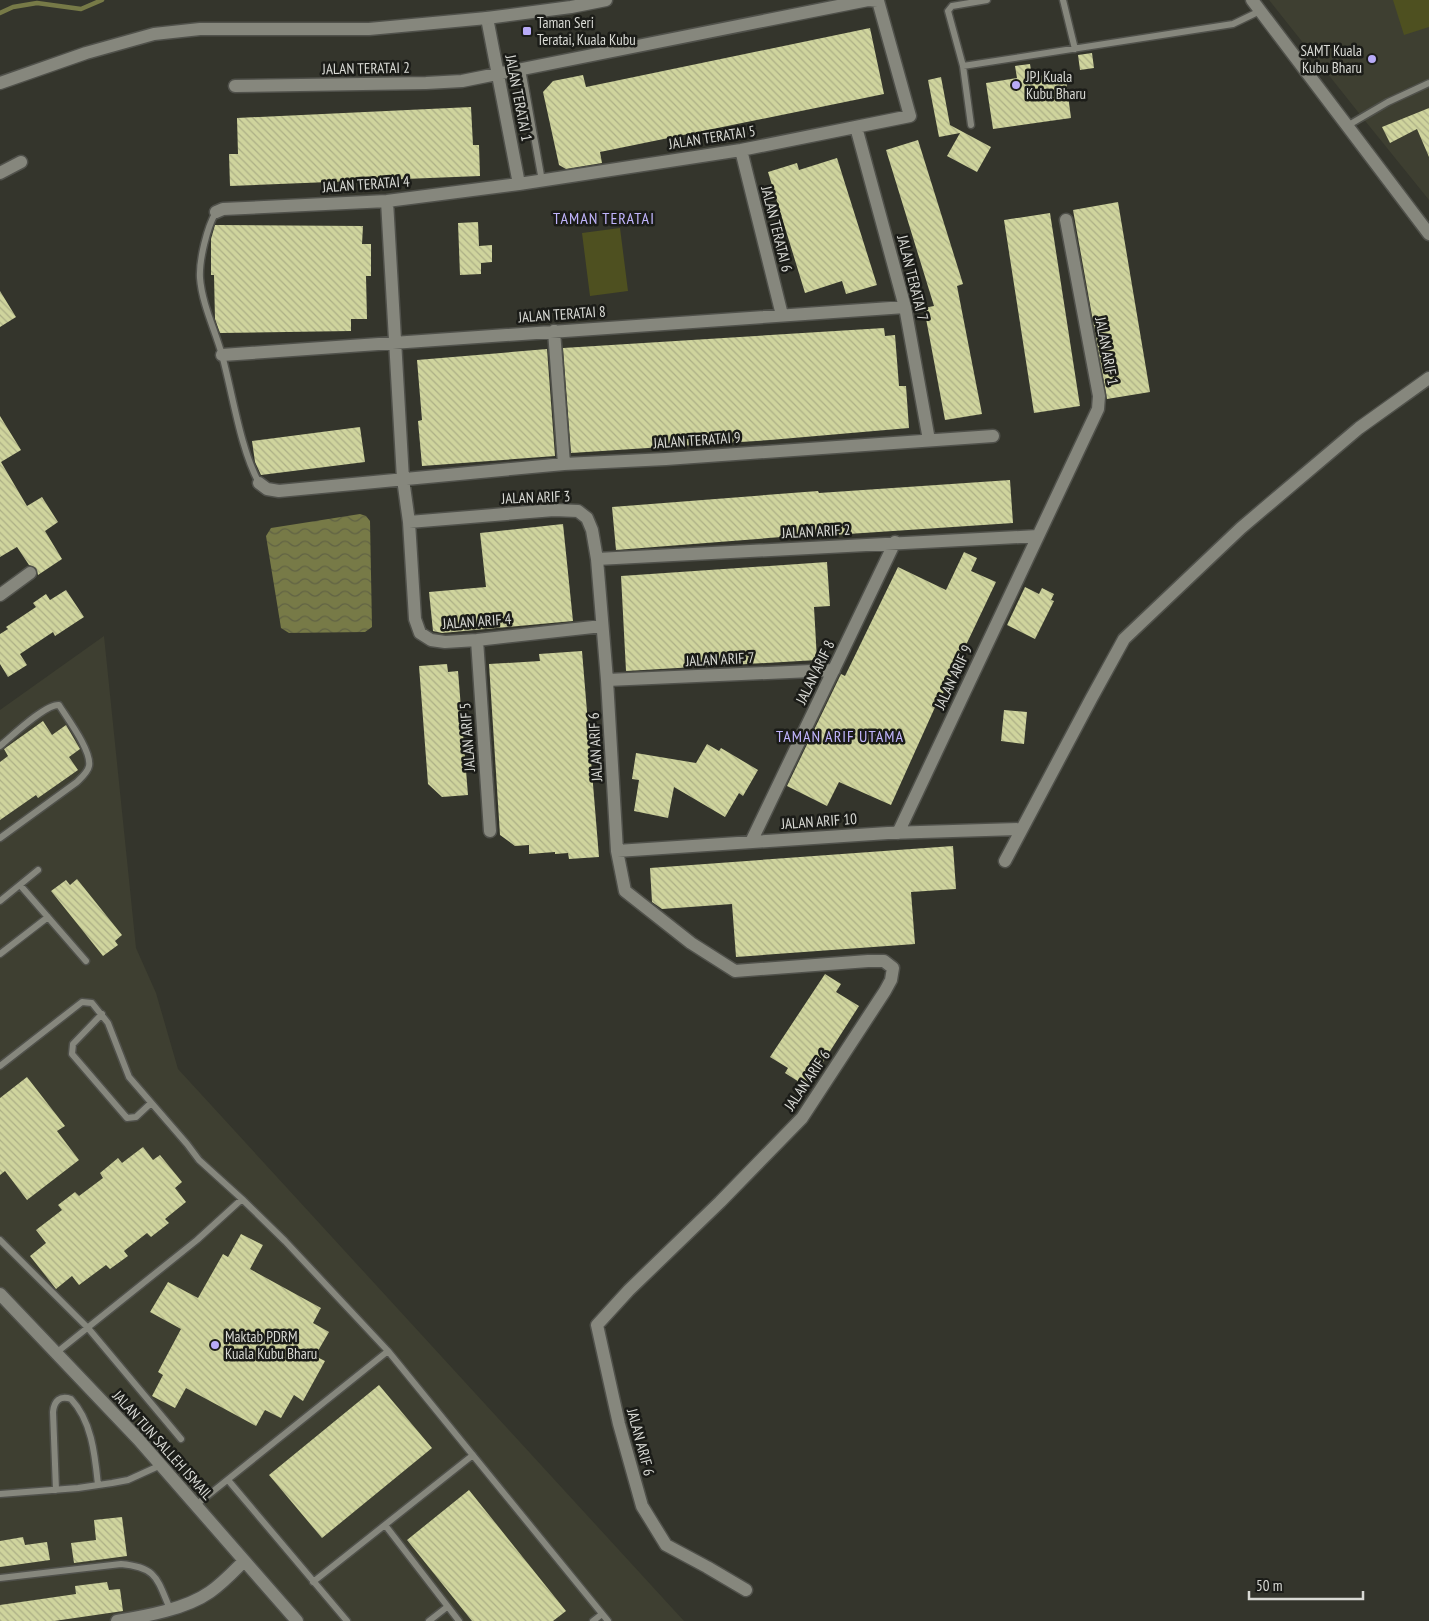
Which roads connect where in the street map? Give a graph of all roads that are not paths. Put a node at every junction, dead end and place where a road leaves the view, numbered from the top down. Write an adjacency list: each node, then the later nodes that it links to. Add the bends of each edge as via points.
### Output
1 (606, 0): 7 (street)
2 (868, 0): 10 (street, JALAN TERATAI 2); 17 (street, JALAN TERATAI 5, via 878,1 910,116)
3 (987, 0): 9 (lane, via 952,6 948,11)
4 (1062, 0): 8 (lane)
5 (1252, 0): 6 (street)
6 (1260, 10): 8 (lane, via 1232,24); 16 (street)
7 (487, 18): 11 (street, JALAN TERATAI 1); 12 (street, via 369,29 200,29 154,34)
8 (1075, 49): 9 (lane)
9 (963, 66): 15 (lane)
10 (522, 69): 11 (street, JALAN TERATAI 2); 21 (lane)
11 (498, 74): 14 (street, JALAN TERATAI 2, via 426,83); 22 (street, JALAN TERATAI 1)
12 (0, 83)
13 (1429, 83): 16 (lane)
14 (235, 86)
15 (972, 125)
16 (1347, 126): 26 (street)
17 (856, 127): 18 (street, JALAN TERATAI 5); 27 (street, JALAN TERATAI 7)
18 (740, 150): 21 (street, JALAN TERATAI 5); 28 (street, JALAN TERATAI 6)
19 (21, 162): 20 (street)
20 (0, 174)
21 (542, 181): 22 (street, JALAN TERATAI 5)
22 (518, 184): 23 (street, JALAN TERATAI 4)
23 (387, 201): 24 (street, JALAN TERATAI 4, via 223,209); 30 (street, JALAN ARIF 4)
24 (216, 212): 31 (lane, via 211,220 200,277)
25 (1066, 220): 39 (street, JALAN ARIF 1, via 1099,396 1098,409)
26 (1429, 234)
27 (905, 307): 28 (street, JALAN TERATAI 8); 34 (street, JALAN TERATAI 7)
28 (782, 315): 29 (street, JALAN TERATAI 8)
29 (554, 331): 30 (street, JALAN TERATAI 8); 35 (street)
30 (395, 342): 31 (street, JALAN TERATAI 8); 36 (street, JALAN ARIF 4)
31 (222, 355): 37 (lane, via 241,431)
32 (1429, 378): 49 (street, via 1359,428 1241,528 1124,639)
33 (993, 436): 34 (street, JALAN TERATAI 9)
34 (929, 440): 35 (street, JALAN TERATAI 9)
35 (564, 464): 36 (street, JALAN TERATAI 9)
36 (403, 479): 37 (street, JALAN TERATAI 9, via 279,491); 38 (street, JALAN ARIF 4)
37 (259, 484)
38 (409, 522): 41 (street, JALAN ARIF 3, via 554,510 578,511 587,518 592,530); 45 (street, JALAN ARIF 4, via 415,619 420,633 431,640 445,642)
39 (1038, 536): 40 (street, JALAN ARIF 2); 51 (street, JALAN ARIF 9)
40 (895, 542): 41 (street, JALAN ARIF 2); 46 (street, JALAN ARIF 8)
41 (597, 559): 44 (street, JALAN ARIF 3)
42 (30, 573): 43 (street)
43 (0, 595)
44 (602, 626): 45 (street, JALAN ARIF 4); 47 (street, JALAN ARIF 3)
45 (478, 640): 50 (street, JALAN ARIF 5)
46 (834, 670): 47 (street, JALAN ARIF 7); 53 (street, JALAN ARIF 8)
47 (607, 680): 54 (street, JALAN ARIF 6)
48 (0, 746): 52 (lane, via 45,710 59,705 88,753 89,766 77,782)
49 (1022, 829): 51 (street, JALAN ARIF 10); 55 (street)
50 (490, 831)
51 (898, 833): 53 (street, JALAN ARIF 10)
52 (0, 838)
53 (751, 842): 54 (street, JALAN ARIF 10)
54 (617, 851): 83 (street, JALAN ARIF 6, via 625,891 691,943 735,971 868,960 884,961 893,968 885,991 802,1118 597,1326 642,1506 666,1545)
55 (1005, 861)
56 (38, 870): 57 (lane)
57 (20, 885): 58 (lane); 59 (lane)
58 (0, 901)
59 (48, 917): 60 (lane); 61 (lane)
60 (0, 954)
61 (86, 961)
62 (102, 1014): 63 (lane, via 92,1003 82,1002); 64 (lane, via 129,1077); 64 (lane, via 73,1044 72,1054 127,1118 136,1117)
63 (0, 1066)
64 (151, 1103): 65 (lane, via 204,1165)
65 (242, 1199): 68 (lane); 69 (lane)
66 (0, 1240): 68 (lane)
67 (0, 1294): 70 (street, JALAN TUN SALLEH ISMAIL)
68 (88, 1328): 70 (lane); 71 (lane)
69 (388, 1351): 72 (lane); 74 (lane)
70 (56, 1353): 73 (street, JALAN TUN SALLEH ISMAIL)
71 (181, 1439)
72 (473, 1455): 79 (lane); 86 (lane)
73 (161, 1466): 75 (lane, via 128,1480); 78 (street, JALAN TUN SALLEH ISMAIL)
74 (228, 1480): 78 (lane); 82 (lane)
75 (98, 1485): 76 (lane); 76 (lane, via 89,1431 72,1399 61,1398 56,1400 53,1412)
76 (56, 1490): 77 (lane)
77 (0, 1494)
78 (196, 1505): 80 (street, JALAN TUN SALLEH ISMAIL)
79 (385, 1525): 82 (lane); 84 (lane)
80 (244, 1561): 85 (street, via 208,1594); 88 (street, JALAN TUN SALLEH ISMAIL)
81 (0, 1578): 85 (lane, via 135,1565 148,1569 157,1579)
82 (314, 1582): 89 (lane)
83 (746, 1590)
84 (448, 1607): 90 (lane); 91 (lane)
85 (170, 1609): 87 (street)
86 (602, 1614): 92 (lane); 93 (lane)
87 (117, 1621)
88 (297, 1621)
89 (346, 1621)
90 (429, 1621)
91 (458, 1621)
92 (593, 1621)
93 (608, 1621)

